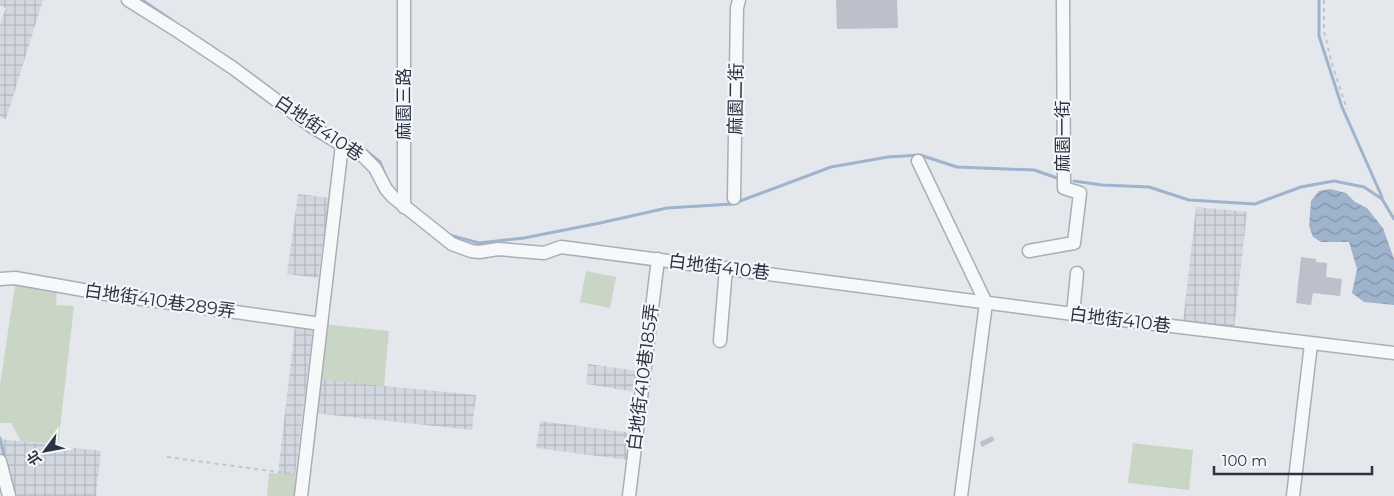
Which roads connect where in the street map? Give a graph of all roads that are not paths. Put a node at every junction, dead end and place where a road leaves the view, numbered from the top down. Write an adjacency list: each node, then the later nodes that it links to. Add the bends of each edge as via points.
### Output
1 (128, 0): 5 (street, 白地街410巷, via 233,68)
2 (404, 0): 8 (street, 麻園三路)
3 (739, 0): 7 (street, 麻園二街)
4 (1063, 0): 9 (street, 麻園一街, via 1064,188 1080,193 1074,243)
5 (342, 145): 8 (street, 白地街410巷, via 362,155 375,168 386,189); 16 (street)
6 (918, 161): 14 (street)
7 (734, 198)
8 (404, 207): 10 (street, 白地街410巷, via 452,244 471,251 498,249 544,253 561,247)
9 (1029, 251)
10 (658, 259): 11 (street, 白地街410巷); 23 (street, 白地街410巷185弄)
11 (726, 268): 14 (street, 白地街410巷); 17 (street)
12 (1077, 273): 15 (street)
13 (0, 279): 16 (street, 白地街410巷289弄, via 15,278)
14 (986, 302): 15 (street, 白地街410巷); 24 (street)
15 (1073, 314): 18 (street, 白地街410巷)
16 (321, 324): 22 (street)
17 (720, 341)
18 (1311, 344): 19 (street, 白地街410巷); 25 (street)
19 (1394, 353)
20 (0, 461): 21 (street)
21 (9, 496)
22 (301, 496)
23 (628, 496)
24 (962, 496)
25 (1293, 496)

